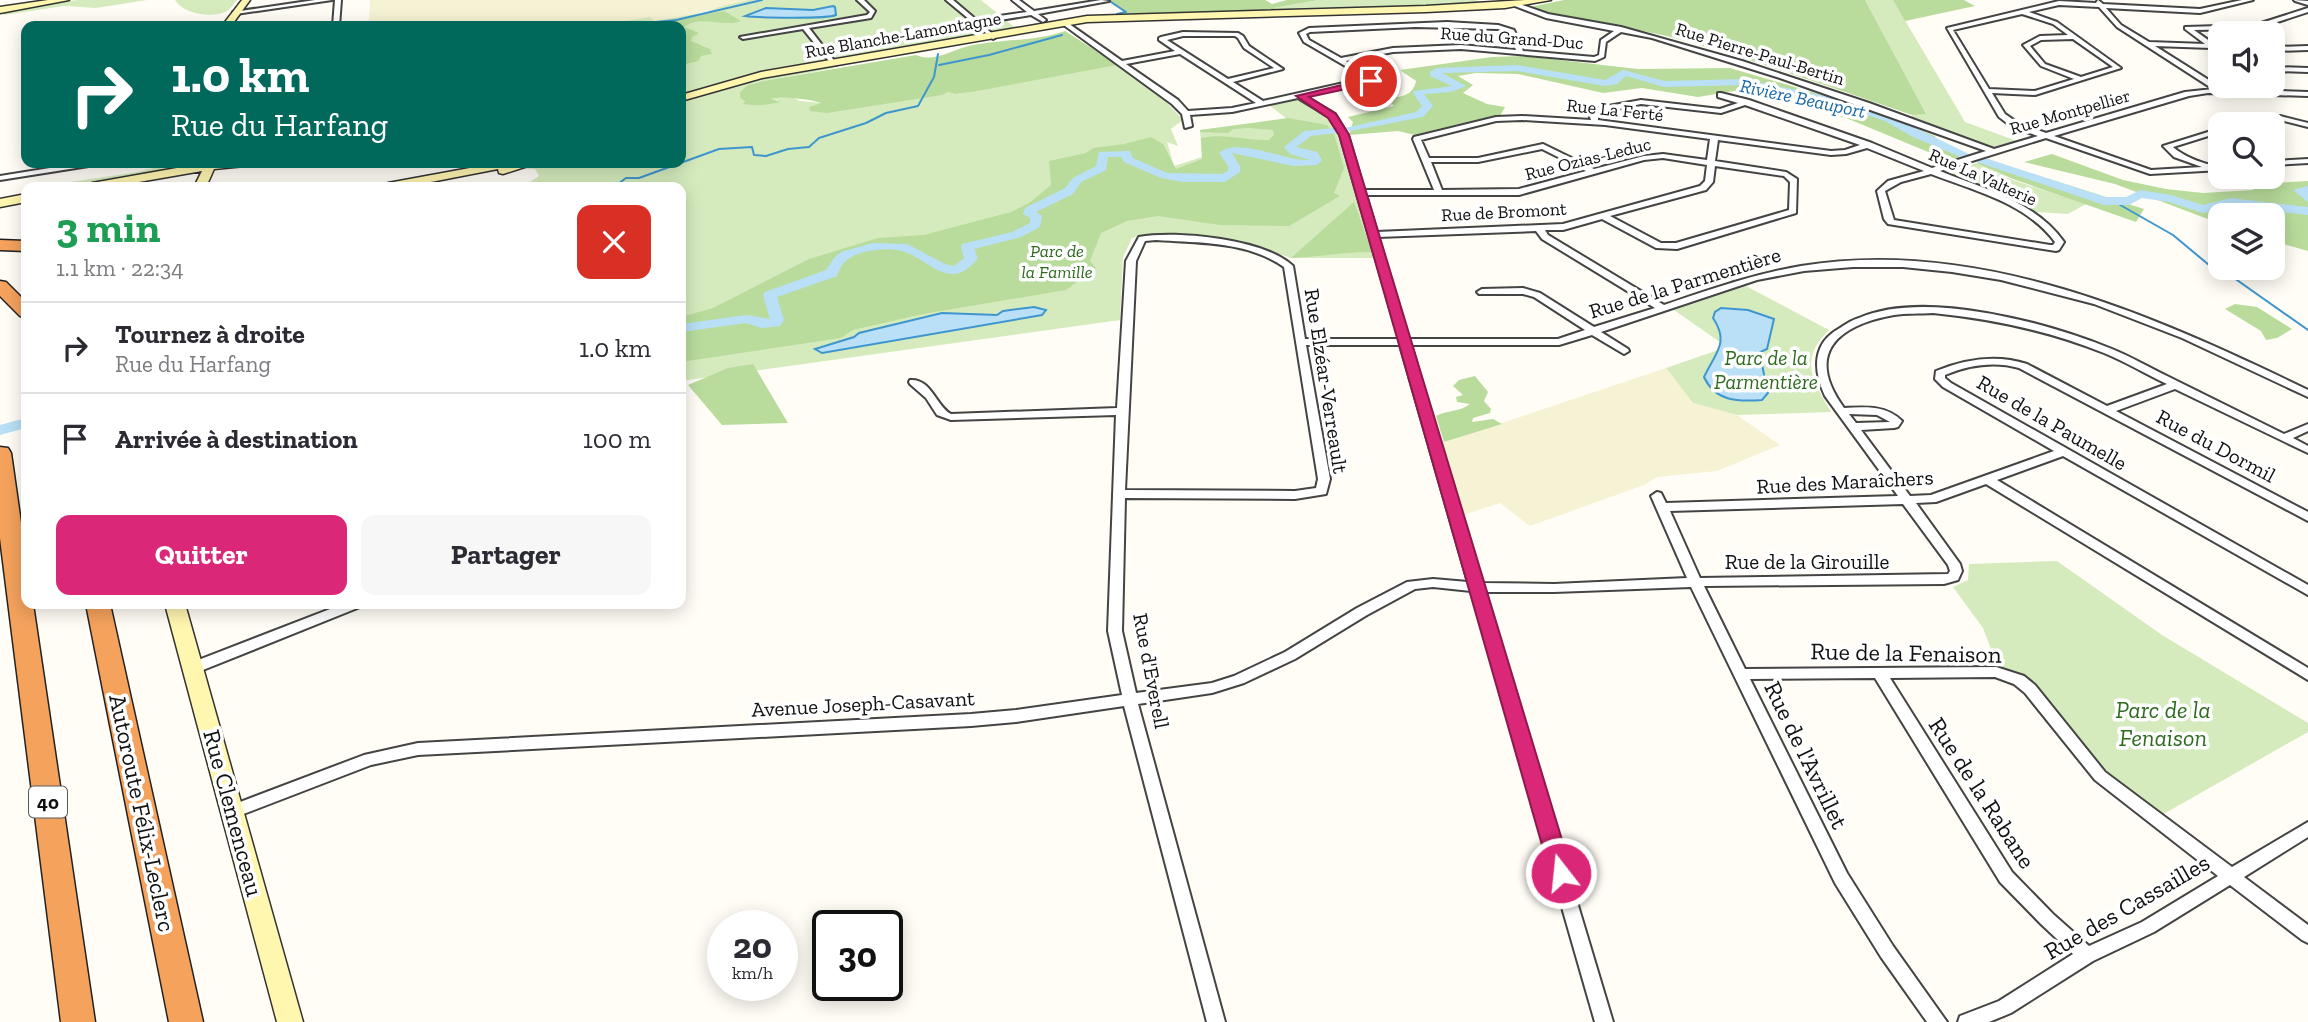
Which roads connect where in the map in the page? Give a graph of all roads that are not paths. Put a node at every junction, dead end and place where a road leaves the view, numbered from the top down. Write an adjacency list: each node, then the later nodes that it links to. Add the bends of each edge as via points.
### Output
1 (51, 0): 20 (street)
2 (65, 0): 20 (street)
3 (246, 0): 24 (street)
4 (329, 0): 24 (street)
5 (338, 0): 28 (street)
6 (860, 0): 32 (street, via 873,12 869,18)
7 (949, 0): 30 (street)
8 (1015, 0): 25 (street)
9 (1075, 0): 18 (street)
10 (1547, 0): 17 (street, Rue Blanche-Lamontagne)
11 (2093, 0): 19 (street)
12 (2155, 0): 21 (street)
13 (2250, 0): 21 (street, via 2210,10)
14 (2297, 0): 16 (street)
15 (1106, 1): 18 (street)
16 (2308, 3)
17 (1514, 4): 31 (street, Rue Blanche-Lamontagne); 34 (street, Rue Pierre-Paul-Bertin, via 1537,13)
18 (1082, 5): 25 (street)
19 (2101, 5): 21 (street); 23 (street, via 2059,3); 39 (street, via 2119,26)
20 (0, 9)
21 (2168, 9)
22 (2308, 10): 29 (street)
23 (2020, 11): 37 (street, via 2055,23); 53 (street, via 1949,29)
24 (236, 12): 27 (street)
25 (1032, 13): 26 (street); 30 (street)
26 (1043, 20)
27 (230, 21)
28 (336, 21)
29 (2274, 21)
30 (979, 24): 35 (street)
31 (1065, 24): 35 (street, Rue Blanche-Lamontagne); 47 (street)
32 (805, 27): 36 (street); 46 (street)
33 (2208, 28): 38 (street, via 2188,28)
34 (1621, 29): 44 (street, Rue du Grand-Duc, via 1603,41 1598,59); 71 (street, Rue Pierre-Paul-Bertin, via 1836,93)
35 (992, 36): 46 (street, Rue Blanche-Lamontagne)
36 (743, 37)
37 (2076, 37): 50 (street, via 2118,68); 50 (street, via 2040,38 2026,45 2043,65)
38 (2208, 41)
39 (2148, 44): 40 (street); 52 (street)
40 (2208, 47)
41 (2308, 48): 42 (street)
42 (2285, 49)
43 (1179, 52): 47 (street); 51 (street); 51 (street, via 1161,39 1175,34 1236,34 1246,47 1280,69)
44 (1520, 52): 45 (street, Rue du Grand-Duc, via 1439,47); 45 (street, via 1512,30 1500,27 1444,25 1303,33 1306,41)
45 (1341, 60): 58 (street, via 1372,79)
46 (833, 63): 59 (street, Rue Blanche-Lamontagne)
47 (1120, 63): 62 (street)
48 (2285, 69): 49 (street)
49 (2308, 70)
50 (2081, 79): 53 (street, via 2035,93)
51 (1227, 81): 61 (street)
52 (2208, 83)
53 (1988, 91): 68 (street, via 2007,120)
54 (2208, 93): 68 (street, Rue Montpellier, via 2188,94)
55 (2285, 93): 56 (street, Rue Montpellier)
56 (2308, 94)
57 (1721, 95): 60 (street, Rue La Valterie)
58 (1300, 96): 61 (street); 90 (street, via 1341,127)
59 (686, 99)
60 (1746, 103): 64 (street, via 1720,111 1634,103 1595,111); 70 (street, Rue La Valterie)
61 (1263, 104): 62 (street)
62 (1186, 113): 66 (street)
63 (2285, 119): 65 (street)
64 (1595, 122): 69 (street, Rue La Ferté); 72 (street, Rue La Ferté, via 1505,117 1482,122 1417,139)
65 (2308, 125)
66 (1188, 126)
67 (2208, 134): 76 (street, via 2166,148)
68 (2045, 136): 71 (street, Rue Montpellier); 82 (street, via 2150,172)
69 (1714, 137): 70 (street, Rue La Ferté, via 1831,153); 75 (street, Rue de Bromont)
70 (1868, 145): 83 (street, Rue La Valterie)
71 (1992, 151): 83 (street, Rue Montpellier)
72 (1426, 160): 84 (street, via 1478,160 1543,146); 91 (street, Rue La Ferté)
73 (2308, 161): 74 (street)
74 (2285, 162)
75 (1711, 163): 84 (street, Rue Ozias-Leduc, via 1656,157); 94 (street, Rue de Bromont, via 1707,186); 94 (street, Rue Ozias-Leduc, via 1791,176 1793,211 1665,247)
76 (2208, 164)
77 (63, 168): 85 (street)
78 (194, 168): 86 (street)
79 (207, 168): 87 (street)
80 (488, 168): 88 (street)
81 (510, 168): 89 (street)
82 (2208, 169)
83 (1933, 171): 95 (street, Rue Montpellier, via 1883,187); 95 (street, Rue La Valterie, via 2032,214 2060,245 2040,248)
84 (1594, 172): 91 (street, Rue Ozias-Leduc, via 1519,192)
85 (0, 178)
86 (119, 182)
87 (192, 182)
88 (414, 182)
89 (446, 182)
90 (1361, 193): 91 (street, Rue Ozias-Leduc); 97 (street)
91 (1440, 193)
92 (21, 199): 93 (street)
93 (0, 203)
94 (1603, 216): 96 (street, Rue de Bromont)
95 (1891, 222)
96 (1539, 229): 97 (street, Rue de Bromont); 104 (street, via 1545,237)
97 (1373, 235): 107 (street)
98 (1142, 239): 106 (street, Rue Elzéar-Verreault, via 1251,247 1279,258 1288,266); 113 (street, Rue d'Everell, via 1131,261)
99 (0, 244): 100 (highway)
100 (21, 246)
101 (0, 286): 103 (highway)
102 (1482, 292): 105 (street, via 1537,295)
103 (21, 307)
104 (1664, 309): 105 (street, Rue de la Parmentière); 111 (street, Rue de la Parmentière, via 1755,278 1813,266 1895,264 1958,270 2103,304)
105 (1593, 331): 107 (street, Rue de la Parmentière, via 1559,342); 108 (street)
106 (1302, 342): 107 (street, Rue de la Parmentière); 122 (street, Rue Elzéar-Verreault, via 1324,479 1322,491 1295,495)
107 (1405, 342): 127 (street)
108 (1624, 351)
109 (914, 382): 113 (street, via 932,397 936,410 951,417)
110 (2175, 385): 112 (street); 114 (street, Rue de la Girouille, via 2110,352 2041,327 1978,314 1891,313 1849,325 1828,341 1822,352 1821,377); 117 (street, Rue de la Girouille)
111 (2308, 394)
112 (2107, 410): 119 (street, Rue de la Paumelle, via 2013,362 1988,361 1940,373 1947,384); 125 (street, Rue du Dormil)
113 (1122, 411): 122 (street, Rue d'Everell)
114 (1842, 411): 115 (street, Rue de la Girouille); 115 (street, via 1875,411 1896,421 1887,426)
115 (1853, 426): 123 (street, Rue de la Girouille)
116 (2308, 427): 117 (street)
117 (2283, 438): 118 (street, Rue de la Girouille)
118 (2305, 446)
119 (2063, 452): 121 (street, Rue des Maraîchers); 128 (street, Rue de la Paumelle)
120 (0, 453): 129 (highway, 40)
121 (1989, 480): 123 (street, Rue des Maraîchers, via 1948,496); 137 (street)
122 (1119, 494): 138 (street, Rue d'Everell, via 1115,631)
123 (1908, 500): 124 (street, Rue des Maraîchers, via 1750,506); 126 (street, Rue de la Girouille, via 1954,564 1953,577)
124 (1659, 501): 126 (street, Rue de l'Avrillet)
125 (2308, 517)
126 (1695, 582): 127 (street, Rue de la Girouille); 135 (street, Rue de l'Avrillet)
127 (1477, 587): 138 (street, Avenue Joseph-Casavant, via 1412,585 1243,680); 148 (street)
128 (2308, 591)
129 (21, 606)
130 (21, 609): 144 (highway, 40)
131 (99, 609): 145 (highway, Autoroute Félix-Leclerc)
132 (176, 609): 134 (street, Rue Clemenceau)
133 (342, 609): 134 (street)
134 (193, 667): 139 (street, Rue Clemenceau)
135 (1741, 674): 136 (street, Rue de la Fenaison); 149 (street, Rue de l'Avrillet, via 1841,877 1882,945)
136 (1880, 674): 141 (street, Rue de la Fenaison, via 1996,672 2019,680 2100,776); 143 (street, Rue de la Rabane, via 2006,877)
137 (2308, 675)
138 (1130, 700): 139 (street, Avenue Joseph-Casavant, via 971,720 418,749 369,759); 147 (street, Rue d'Everell)
139 (233, 812): 146 (street, Rue Clemenceau)
140 (2308, 829): 141 (street, Rue des Cassailles)
141 (2230, 876): 142 (street, Rue de la Fenaison); 143 (street, Rue des Cassailles, via 2148,927)
142 (2308, 935)
143 (2087, 955): 150 (street, Rue des Cassailles, via 2005,1007)
144 (78, 1022)
145 (186, 1022)
146 (290, 1022)
147 (1216, 1022)
148 (1604, 1022)
149 (1938, 1022)
150 (1967, 1022)

